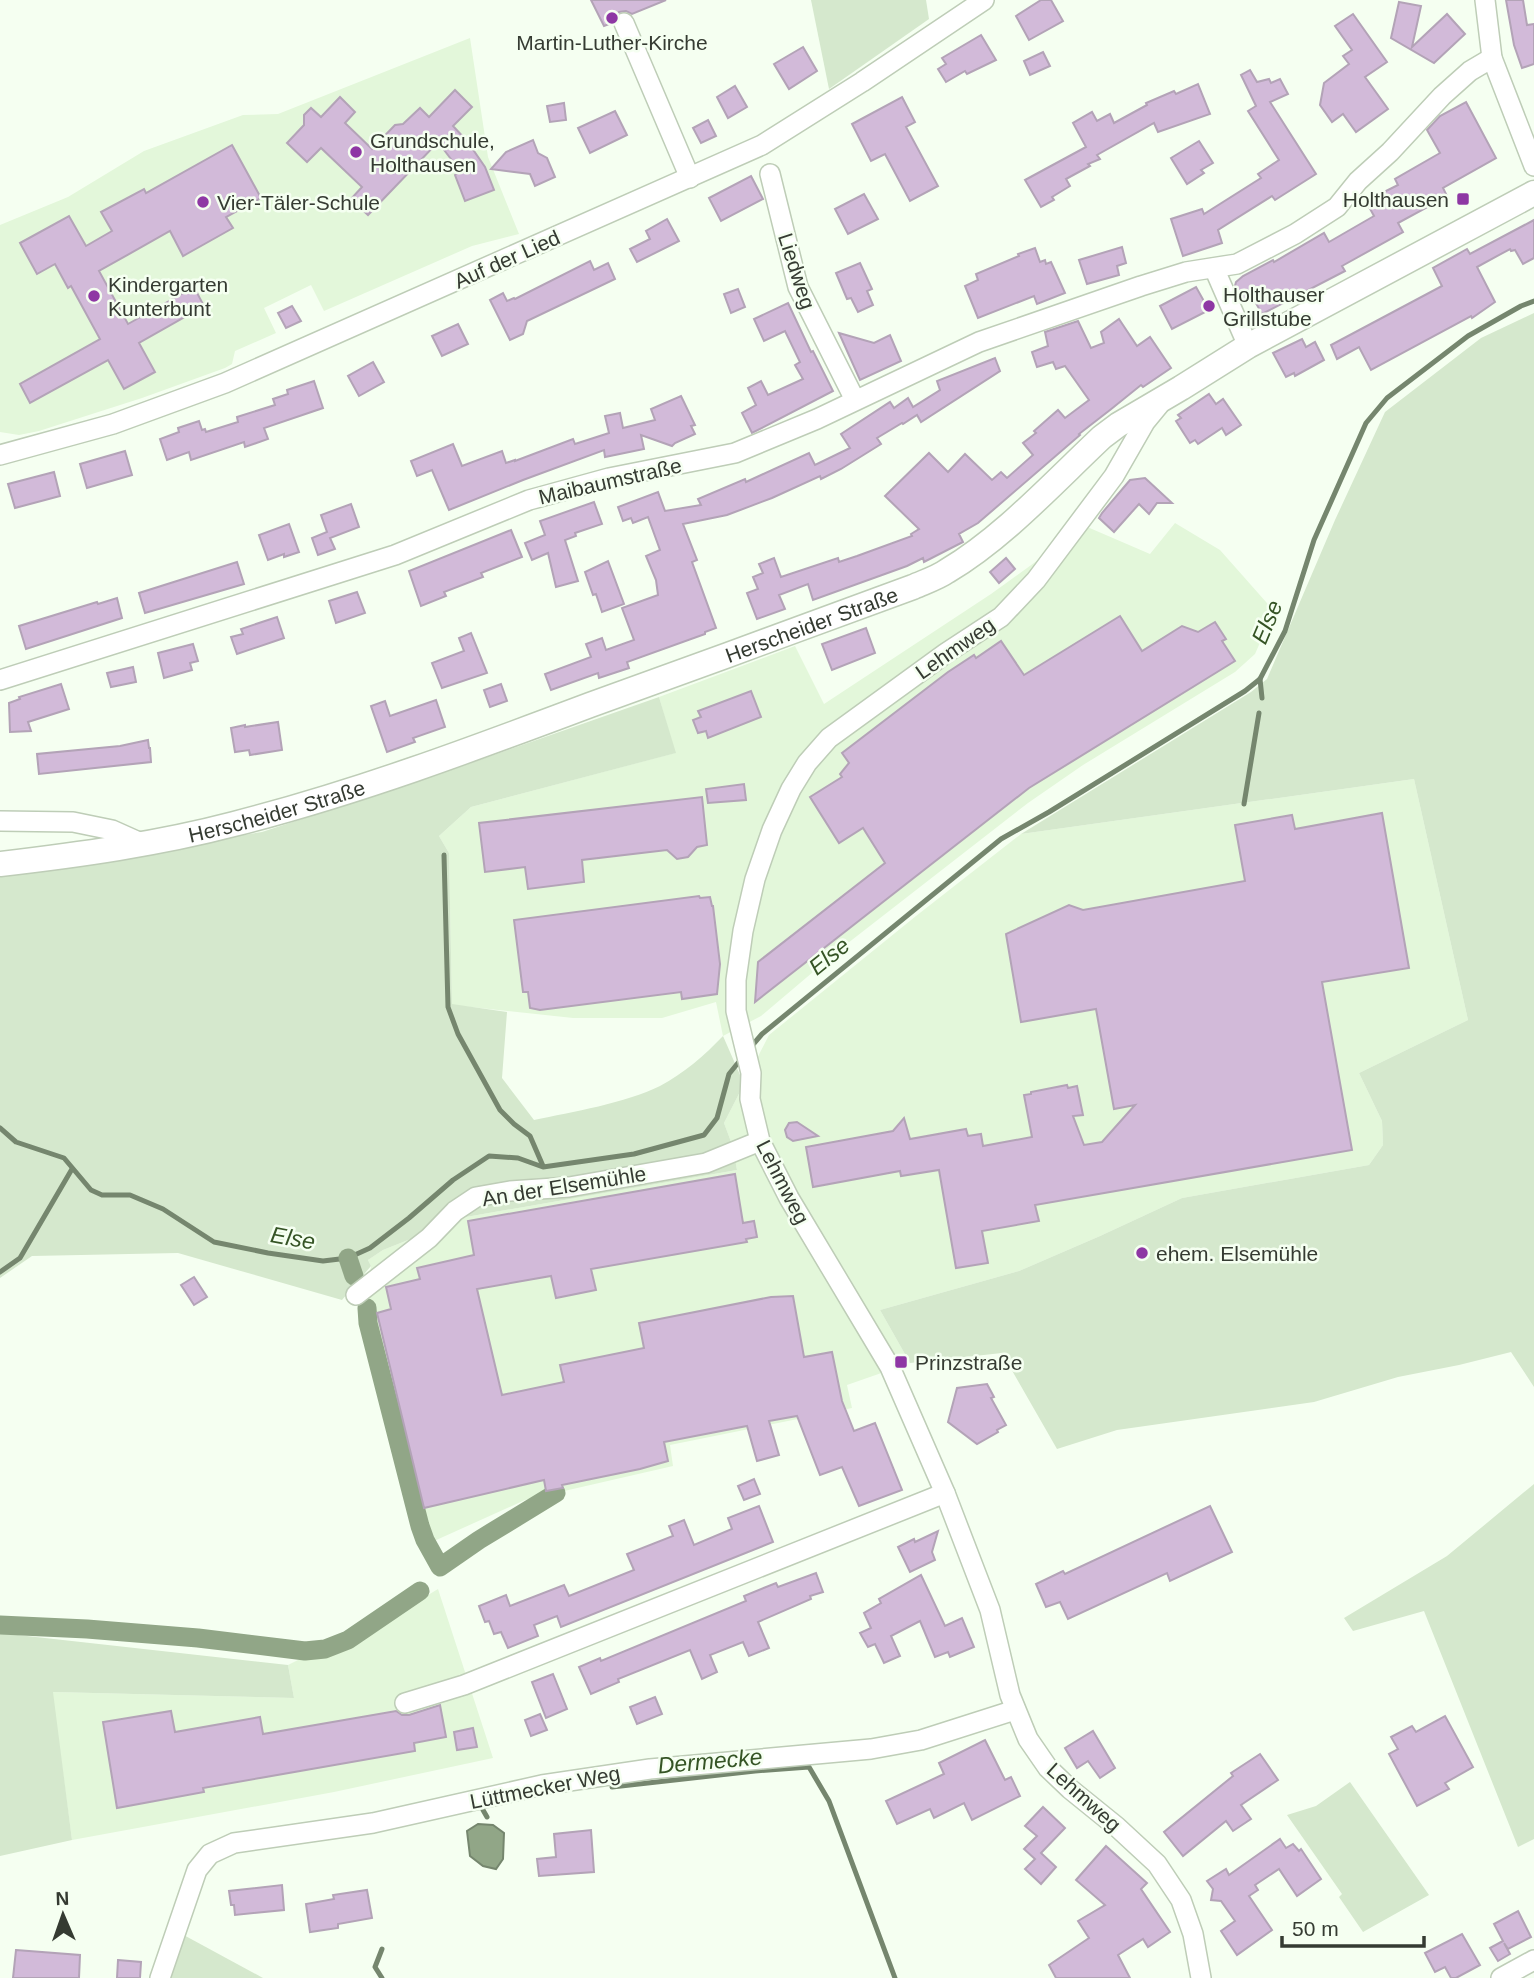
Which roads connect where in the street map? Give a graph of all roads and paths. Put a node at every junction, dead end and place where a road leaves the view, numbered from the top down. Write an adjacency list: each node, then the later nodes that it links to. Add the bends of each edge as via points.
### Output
1 (984, 0): 7 (street, Auf der Lied, via 762,145)
2 (1485, 0): 4 (street)
3 (624, 23): 7 (street)
4 (1492, 58): 5 (street); 9 (street, Maibaumstraße, via 1441,96 1337,207 1237,264)
5 (1534, 166)
6 (770, 174): 12 (street, Liedweg, via 798,287)
7 (690, 177): 13 (street, Auf der Lied, via 225,383 113,424)
8 (1534, 193): 10 (main road, Herscheider Straße)
9 (1214, 268): 10 (street); 12 (street, Maibaumstraße, via 1141,286 979,342)
10 (1248, 346): 11 (main road, Herscheider Straße)
11 (1164, 399): 16 (main road, Herscheider Straße, via 1102,437 976,551 913,587 391,778 232,825); 18 (street, Lehmweg, via 1114,476 1036,580 1001,617 829,738 791,789 755,879 736,980 736,1011)
12 (855, 400): 14 (street, Maibaumstraße, via 735,453 609,478 529,500 390,557)
13 (5, 451)
14 (0, 680)
15 (0, 821): 16 (street, via 72,822 112,830)
16 (141, 843): 17 (main road, Herscheider Straße)
17 (0, 864)
18 (760, 1141): 19 (street, An der Elsemühle, via 706,1163 569,1187 476,1197); 20 (street, Lehmweg, via 890,1367)
19 (355, 1295)
20 (945, 1493): 21 (street, via 464,1685); 22 (street, Lehmweg, via 990,1610)
21 (405, 1703)
22 (1012, 1703): 24 (street, Lüttmecker Weg, via 921,1740 871,1749 650,1769 542,1785 373,1823 234,1843 210,1854 197,1870); 25 (street, Lehmweg, via 1048,1768 1141,1849 1171,1883 1193,1934)
23 (1534, 1960): 26 (street)
24 (160, 1978)
25 (1201, 1978)
26 (1502, 1978)

